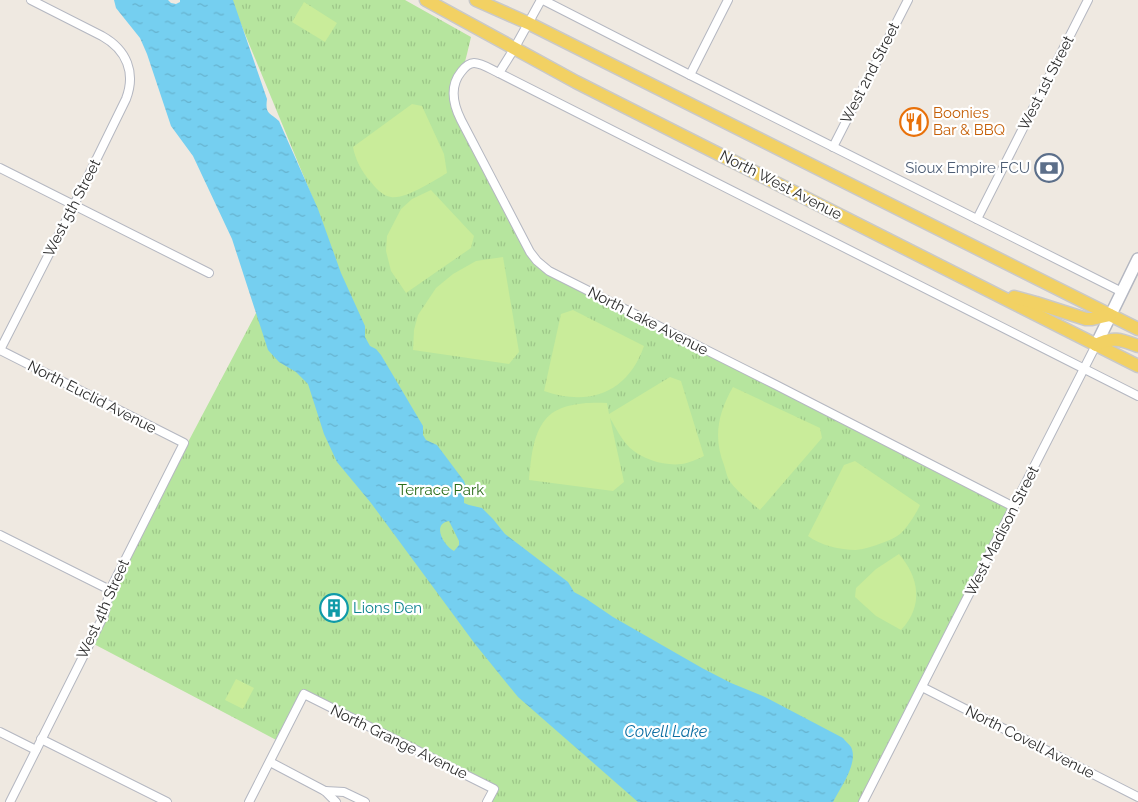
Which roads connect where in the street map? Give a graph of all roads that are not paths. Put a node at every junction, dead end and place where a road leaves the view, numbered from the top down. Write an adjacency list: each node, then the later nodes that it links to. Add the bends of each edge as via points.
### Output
1 (31, 0): 14 (street, West 5th Street, via 108,40 123,55 130,74 126,99)
2 (426, 0): 9 (main road, North West Avenue)
3 (476, 0): 8 (main road, North West Avenue)
4 (542, 0): 8 (street); 11 (street)
5 (728, 0): 11 (street)
6 (908, 0): 12 (street, West 2nd Street)
7 (1088, 0): 15 (street, West 1st Street)
8 (528, 23): 9 (street); 20 (main road, North West Avenue)
9 (514, 49): 10 (street); 19 (main road, North West Avenue)
10 (499, 73): 26 (street, North West Avenue); 29 (street, North Lake Avenue, via 482,65 468,64 453,90 455,109 530,252 542,267)
11 (690, 75): 12 (street)
12 (833, 147): 15 (street)
13 (0, 168): 14 (street)
14 (74, 205): 17 (street); 24 (street, West 5th Street)
15 (977, 220): 18 (street)
16 (1138, 259): 18 (main road, West Madison Street)
17 (209, 273)
18 (1122, 292): 20 (main road, West Madison Street)
19 (999, 295): 20 (main road, via 1086,319); 22 (main road, North West Avenue)
20 (1110, 315): 21 (main road, North West Avenue); 22 (main road, West Madison Street)
21 (1138, 329)
22 (1096, 344): 23 (main road, via 1111,339); 25 (main road, North West Avenue); 26 (street, West Madison Street)
23 (1138, 346)
24 (0, 350): 28 (street, North Euclid Avenue)
25 (1138, 366)
26 (1084, 369): 27 (street, North West Avenue); 29 (street, West Madison Street)
27 (1138, 396)
28 (184, 443): 31 (street, West 4th Street)
29 (1014, 507): 32 (street, West Madison Street)
30 (0, 535): 31 (street)
31 (110, 590): 34 (street, West 4th Street, via 104,615)
32 (922, 687): 38 (street, North Covell Avenue); 45 (street, West Madison Street)
33 (0, 732): 35 (street)
34 (41, 739): 35 (street, West 4th Street); 40 (street)
35 (36, 750): 39 (street, West 4th Street)
36 (270, 762): 37 (street); 41 (street); 44 (street, North Grange Avenue, via 304,694 494,789)
37 (325, 791): 42 (street); 43 (street, via 344,792)
38 (1138, 797)
39 (10, 802)
40 (167, 802)
41 (249, 802)
42 (336, 802)
43 (364, 802)
44 (488, 802)
45 (863, 802)

